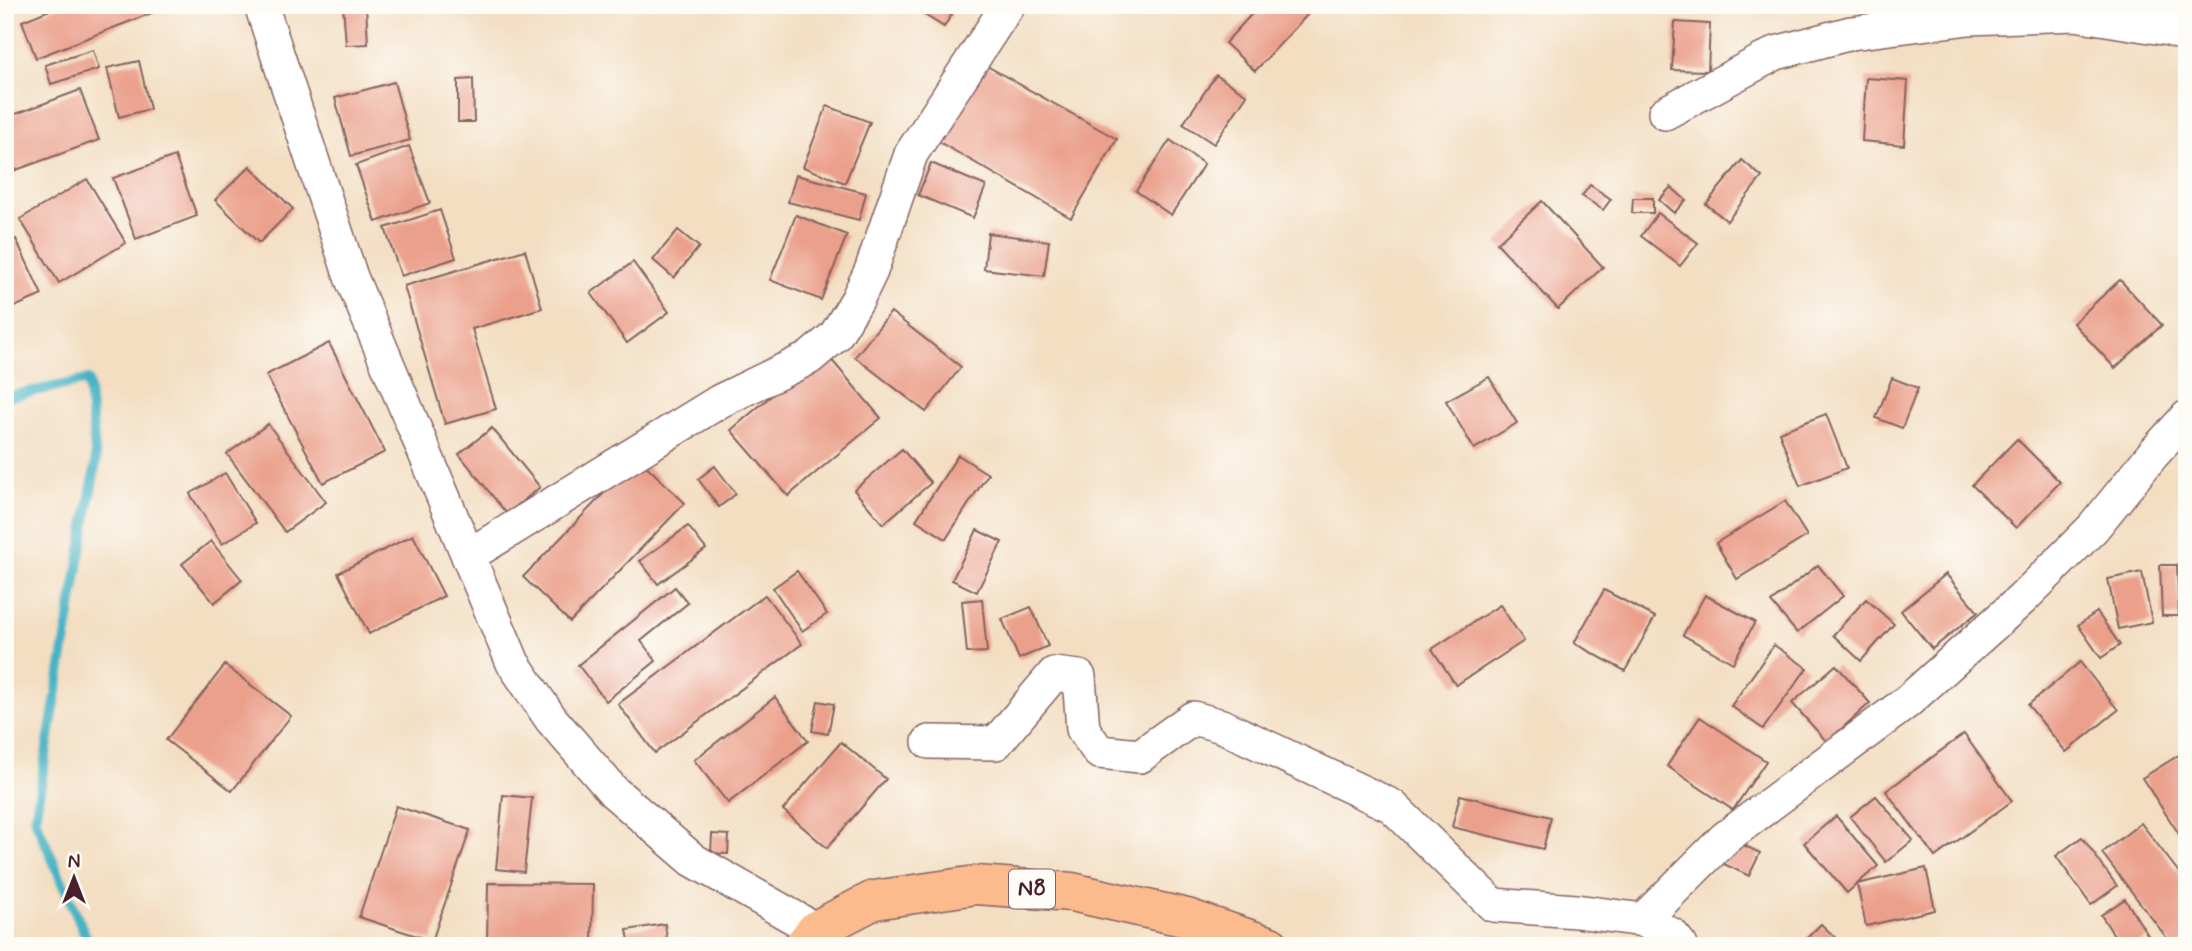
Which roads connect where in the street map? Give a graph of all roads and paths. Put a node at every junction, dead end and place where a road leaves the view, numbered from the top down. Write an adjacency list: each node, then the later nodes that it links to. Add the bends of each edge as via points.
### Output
1 (261, 5): 6 (street, via 351,277)
2 (1008, 5): 6 (street, via 911,153 871,271 835,335 809,358 720,401)
3 (2187, 35): 4 (street, via 2075,14 1969,18 1852,33 1776,53)
4 (1665, 113)
5 (2187, 417): 8 (street, via 2093,528 2022,599 1907,702 1725,838)
6 (468, 556): 9 (street, via 513,663 551,719 614,792 693,860)
7 (929, 742): 8 (street, via 996,743 1054,674 1079,677 1083,729 1099,752 1140,756 1193,718 1222,726 1392,806 1493,905)
8 (1643, 920): 11 (street, via 1672,935)
9 (809, 938): 10 (highway, N8, via 874,900 976,885 1072,891 1187,918)
10 (1270, 946)
11 (1681, 946)

